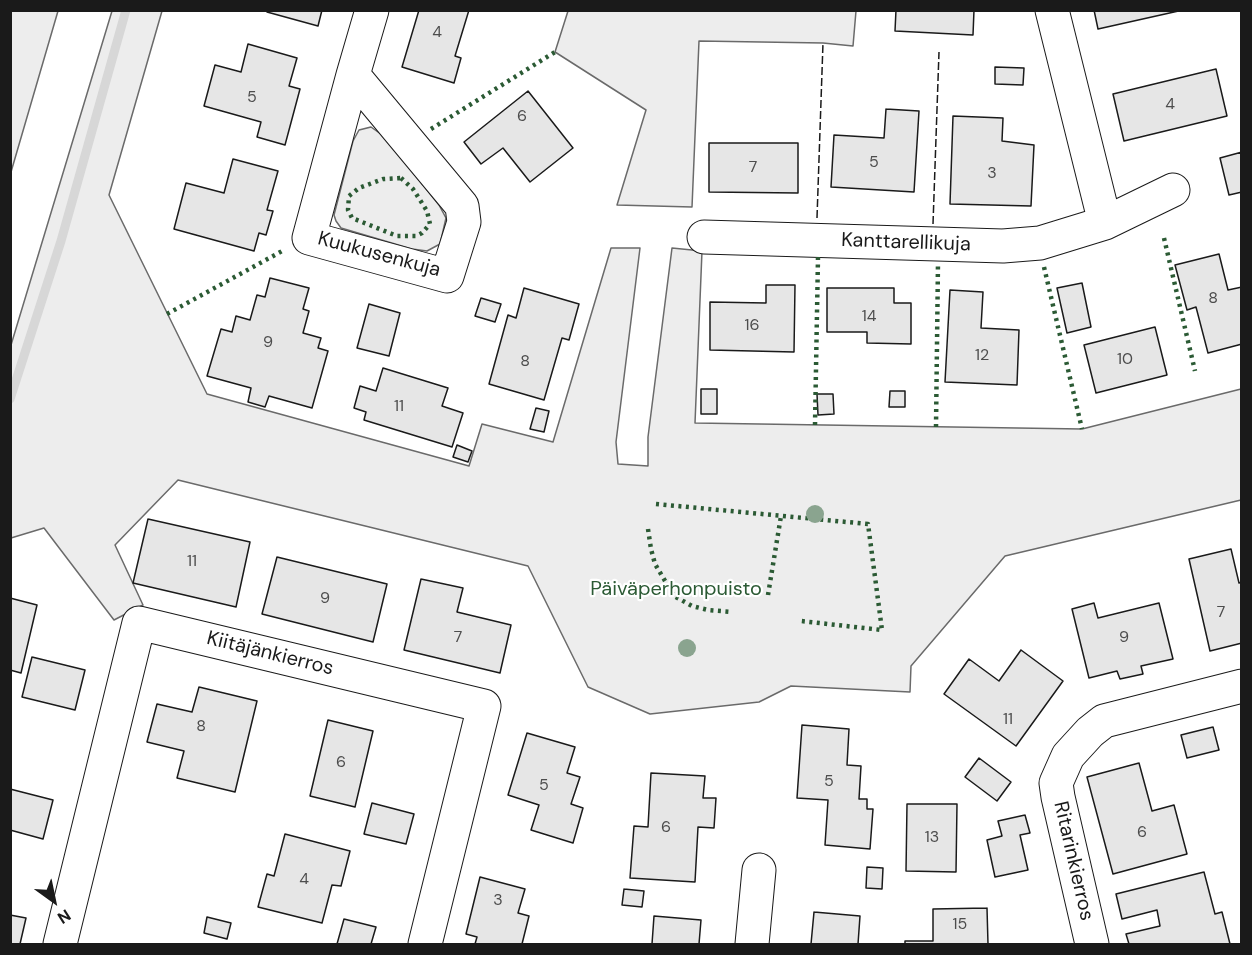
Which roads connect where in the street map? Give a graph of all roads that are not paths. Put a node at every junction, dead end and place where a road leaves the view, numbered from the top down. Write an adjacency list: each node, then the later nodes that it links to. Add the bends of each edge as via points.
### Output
1 (372, 10): 3 (street, Kuukusenkuja)
2 (1052, 10): 5 (street)
3 (353, 75): 3 (street, Kuukusenkuja, via 462,206 464,222 447,276 309,238)
4 (1173, 190): 5 (street, Kanttarellikuja)
5 (1105, 223): 6 (street, Kanttarellikuja, via 1040,243 1003,246)
6 (704, 237)
7 (1242, 686): 12 (street, Ritarinkierros, via 1104,721 1068,756 1056,783)
8 (759, 870): 11 (street)
9 (60, 945): 10 (street, Kiitäjänkierros, via 139,623 484,706)
10 (425, 945)
11 (752, 945)
12 (1092, 945)

